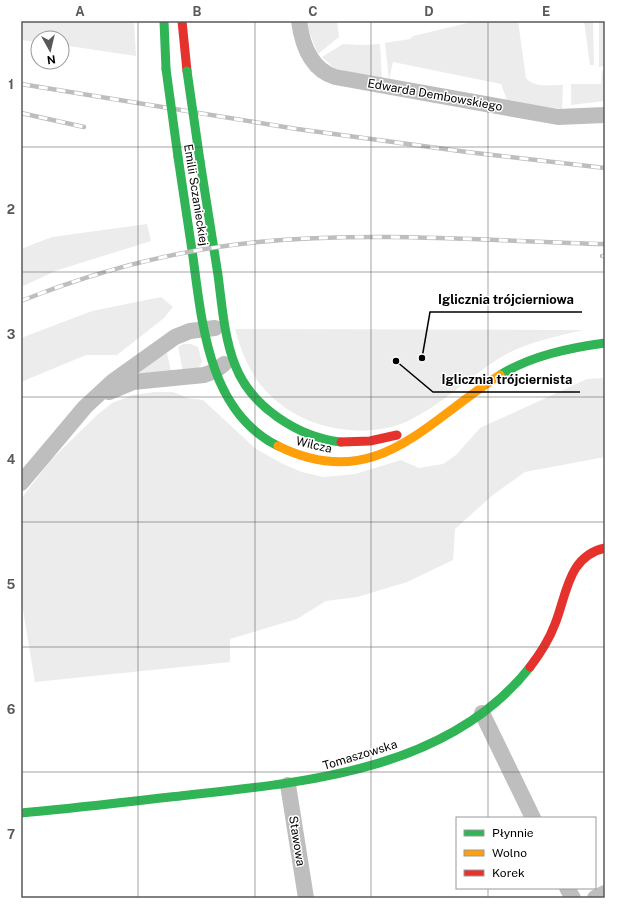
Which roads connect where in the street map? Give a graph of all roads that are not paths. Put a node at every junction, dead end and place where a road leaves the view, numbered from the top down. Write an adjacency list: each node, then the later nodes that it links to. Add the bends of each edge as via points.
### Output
1 (164, 21): 5 (street, Emilii Sczanieckiej, bridge, via 166,68)
2 (299, 21): 4 (street, Edwarda Dembowskiego, via 310,58 319,68 335,77 558,117)
3 (182, 22): 6 (street, Emilii Sczanieckiej, bridge, via 187,72)
4 (605, 115)
5 (204, 328): 6 (street, via 220,329); 8 (street, Emilii Sczanieckiej); 9 (street, via 168,341 112,382)
6 (228, 343): 8 (street, via 225,364); 10 (street, Wilcza, via 234,365 242,380 264,404 294,426 324,439 373,441 408,432)
7 (605, 343): 10 (street, Wilcza, via 564,349 522,364 498,376)
8 (215, 372): 9 (street, via 133,382 107,393); 10 (street, Wilcza, via 230,402 252,428 283,449 313,459 344,462 381,454 403,444)
9 (86, 407): 11 (street)
10 (436, 421)
11 (21, 483)
12 (605, 548): 13 (street, Tomaszowska, via 586,553 579,562 545,645 517,684)
13 (482, 713): 14 (street, Tomaszowska, via 438,740 388,761 336,776); 16 (street)
14 (288, 785): 15 (street, Tomaszowska); 19 (street, Stawowa)
15 (21, 813)
16 (533, 817)
17 (568, 889): 20 (street)
18 (605, 894): 21 (street)
19 (306, 898)
20 (573, 898)
21 (595, 898)

